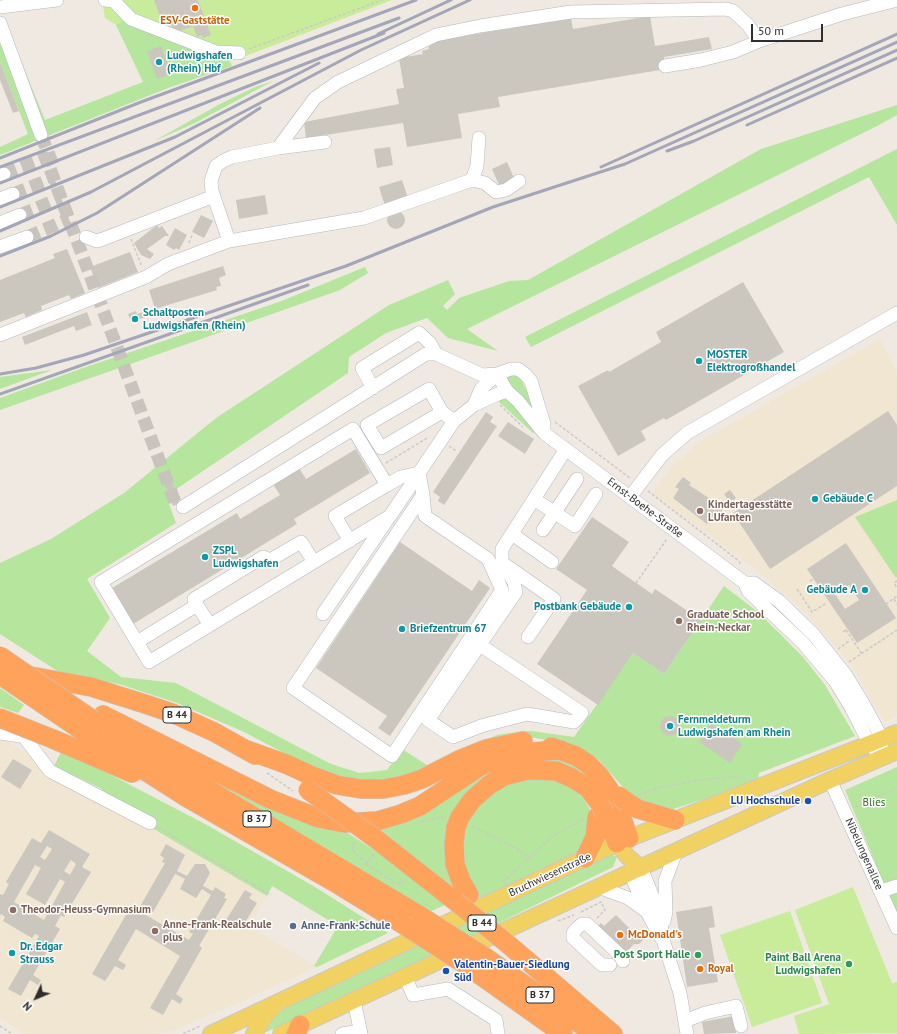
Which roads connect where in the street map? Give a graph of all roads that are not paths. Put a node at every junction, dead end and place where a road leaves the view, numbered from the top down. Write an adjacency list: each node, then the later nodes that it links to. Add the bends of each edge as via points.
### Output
1 (57, 0): 5 (street)
2 (897, 0): 4 (street)
3 (110, 1): 8 (street, via 131,19 216,52)
4 (857, 5): 7 (street)
5 (0, 7)
6 (0, 23): 10 (street)
7 (759, 41): 9 (street, via 733,52); 13 (street, via 748,25 733,11 726,9 571,12 436,35 338,82 315,98)
8 (240, 53)
9 (665, 66)
10 (41, 135)
11 (480, 138): 14 (street, via 477,166)
12 (326, 142): 13 (street)
13 (278, 148): 18 (street, via 223,161 216,166 212,186)
14 (472, 180): 15 (street, via 485,183 496,192 506,190); 23 (street, via 364,218)
15 (520, 181)
16 (13, 194): 17 (street)
17 (0, 199)
18 (216, 200): 22 (street, via 175,211 97,241); 23 (street)
19 (20, 215): 20 (street)
20 (0, 223)
21 (27, 237): 24 (street)
22 (86, 237)
23 (229, 241): 26 (street)
24 (0, 247)
25 (897, 313): 41 (street, via 686,433 662,455)
26 (0, 335)
27 (436, 354): 28 (street, via 482,375); 29 (street, via 426,354); 29 (street, via 430,343 419,333 362,368)
28 (497, 374): 30 (street, Ernst-Boehe-Straße); 31 (street, via 481,389); 34 (street, via 511,368 527,371 544,424)
29 (373, 388): 43 (street)
30 (507, 391): 31 (street); 34 (street, Ernst-Boehe-Straße)
31 (474, 405): 33 (street)
32 (442, 412): 32 (street, via 381,448 367,425 429,389); 33 (street)
33 (454, 421): 36 (street)
34 (544, 433): 35 (street, Ernst-Boehe-Straße)
35 (566, 449): 41 (street, Ernst-Boehe-Straße); 42 (street)
36 (420, 473): 38 (street, via 401,477); 40 (street); 45 (street)
37 (577, 479): 44 (street)
38 (387, 485): 48 (street, via 335,516); 56 (street, via 353,429 101,582)
39 (596, 494): 44 (street, via 575,526)
40 (423, 495): 40 (street, via 425,516 488,559 502,590 392,756 293,688)
41 (630, 497): 66 (street, Ernst-Boehe-Straße, via 745,583 748,592 775,606 804,643 840,674 868,711)
42 (534, 499): 44 (street); 47 (street)
43 (183, 506)
44 (554, 512): 46 (street)
45 (390, 516): 48 (street); 53 (street)
46 (543, 530)
47 (512, 534): 50 (street, via 502,549); 51 (street)
48 (350, 541): 49 (street)
49 (314, 562): 52 (street, via 301,542 270,560 263,557 194,599); 54 (street)
50 (502, 562): 55 (street, via 554,599); 57 (street, via 514,582 516,592)
51 (552, 562)
52 (197, 605): 54 (street); 56 (street)
53 (323, 614)
54 (210, 625): 56 (street, via 149,662)
55 (528, 637)
56 (137, 642)
57 (480, 645): 57 (street, via 486,649 582,713 574,722 527,714 481,726 453,738 428,720)
58 (0, 656): 61 (highway, B 37, bridge)
59 (0, 674): 61 (highway, B 37, bridge); 67 (highway, B 44, via 25,674 68,682 135,700 172,713)
60 (0, 718): 72 (highway, bridge)
61 (91, 721): 68 (highway, via 270,799 318,818 344,823 377,821 401,814 420,806 479,767 498,759 518,753); 72 (highway, B 37); 104 (highway, B 37, bridge, via 422,917 485,957)
62 (0, 733): 64 (street)
63 (897, 733): 66 (main road, Bruchwiesenstraße)
64 (24, 737): 65 (street); 75 (street, via 50,771)
65 (46, 740)
66 (875, 741): 70 (street, Ernst-Boehe-Straße); 74 (main road, Bruchwiesenstraße)
67 (244, 749): 68 (highway, via 324,781 361,789 383,789 404,785 475,752 510,743 539,742); 83 (highway, B 44, bridge, via 308,790 370,843)
68 (561, 750): 73 (highway, via 588,764 599,775)
69 (897, 751): 70 (main road)
70 (882, 757): 71 (main road)
71 (830, 780): 77 (main road); 82 (street, Nibelungenallee)
72 (186, 797): 89 (highway, B 37, bridge, via 334,882)
73 (610, 804): 74 (highway); 76 (highway); 78 (highway); 83 (highway, via 572,778 556,771 515,772 495,780 468,805 460,822 454,844)
74 (675, 820): 76 (main road, Bruchwiesenstraße)
75 (150, 823)
76 (623, 841): 78 (main road, Bruchwiesenstraße); 79 (main road)
77 (676, 852): 79 (main road); 85 (street, via 665,881 666,912)
78 (585, 858): 91 (main road, Bruchwiesenstraße, via 338,968)
79 (636, 870): 81 (main road); 84 (street); 85 (street)
80 (897, 886): 82 (street)
81 (598, 887): 84 (street, via 628,898); 88 (main road)
82 (881, 891): 86 (street, Nibelungenallee)
83 (462, 898): 105 (highway, B 44, bridge)
84 (647, 912): 87 (street)
85 (663, 925): 87 (street)
86 (897, 928)
87 (664, 943): 93 (street, via 680,993)
88 (405, 976): 90 (main road); 101 (street, via 413,995 448,989 496,1020)
89 (505, 992): 102 (highway); 103 (highway, B 37)
90 (354, 1000): 94 (main road); 96 (street)
91 (275, 1004): 95 (main road, Bruchwiesenstraße); 98 (main road)
92 (741, 1026): 93 (street, via 736,1006 705,1013)
93 (686, 1028)
94 (298, 1030): 99 (main road)
95 (218, 1031): 97 (main road)
96 (360, 1033): 100 (street)
97 (246, 1034)
98 (254, 1034)
99 (281, 1034)
100 (342, 1034)
101 (498, 1034)
102 (543, 1034)
103 (563, 1034)
104 (594, 1034)
105 (613, 1034)

